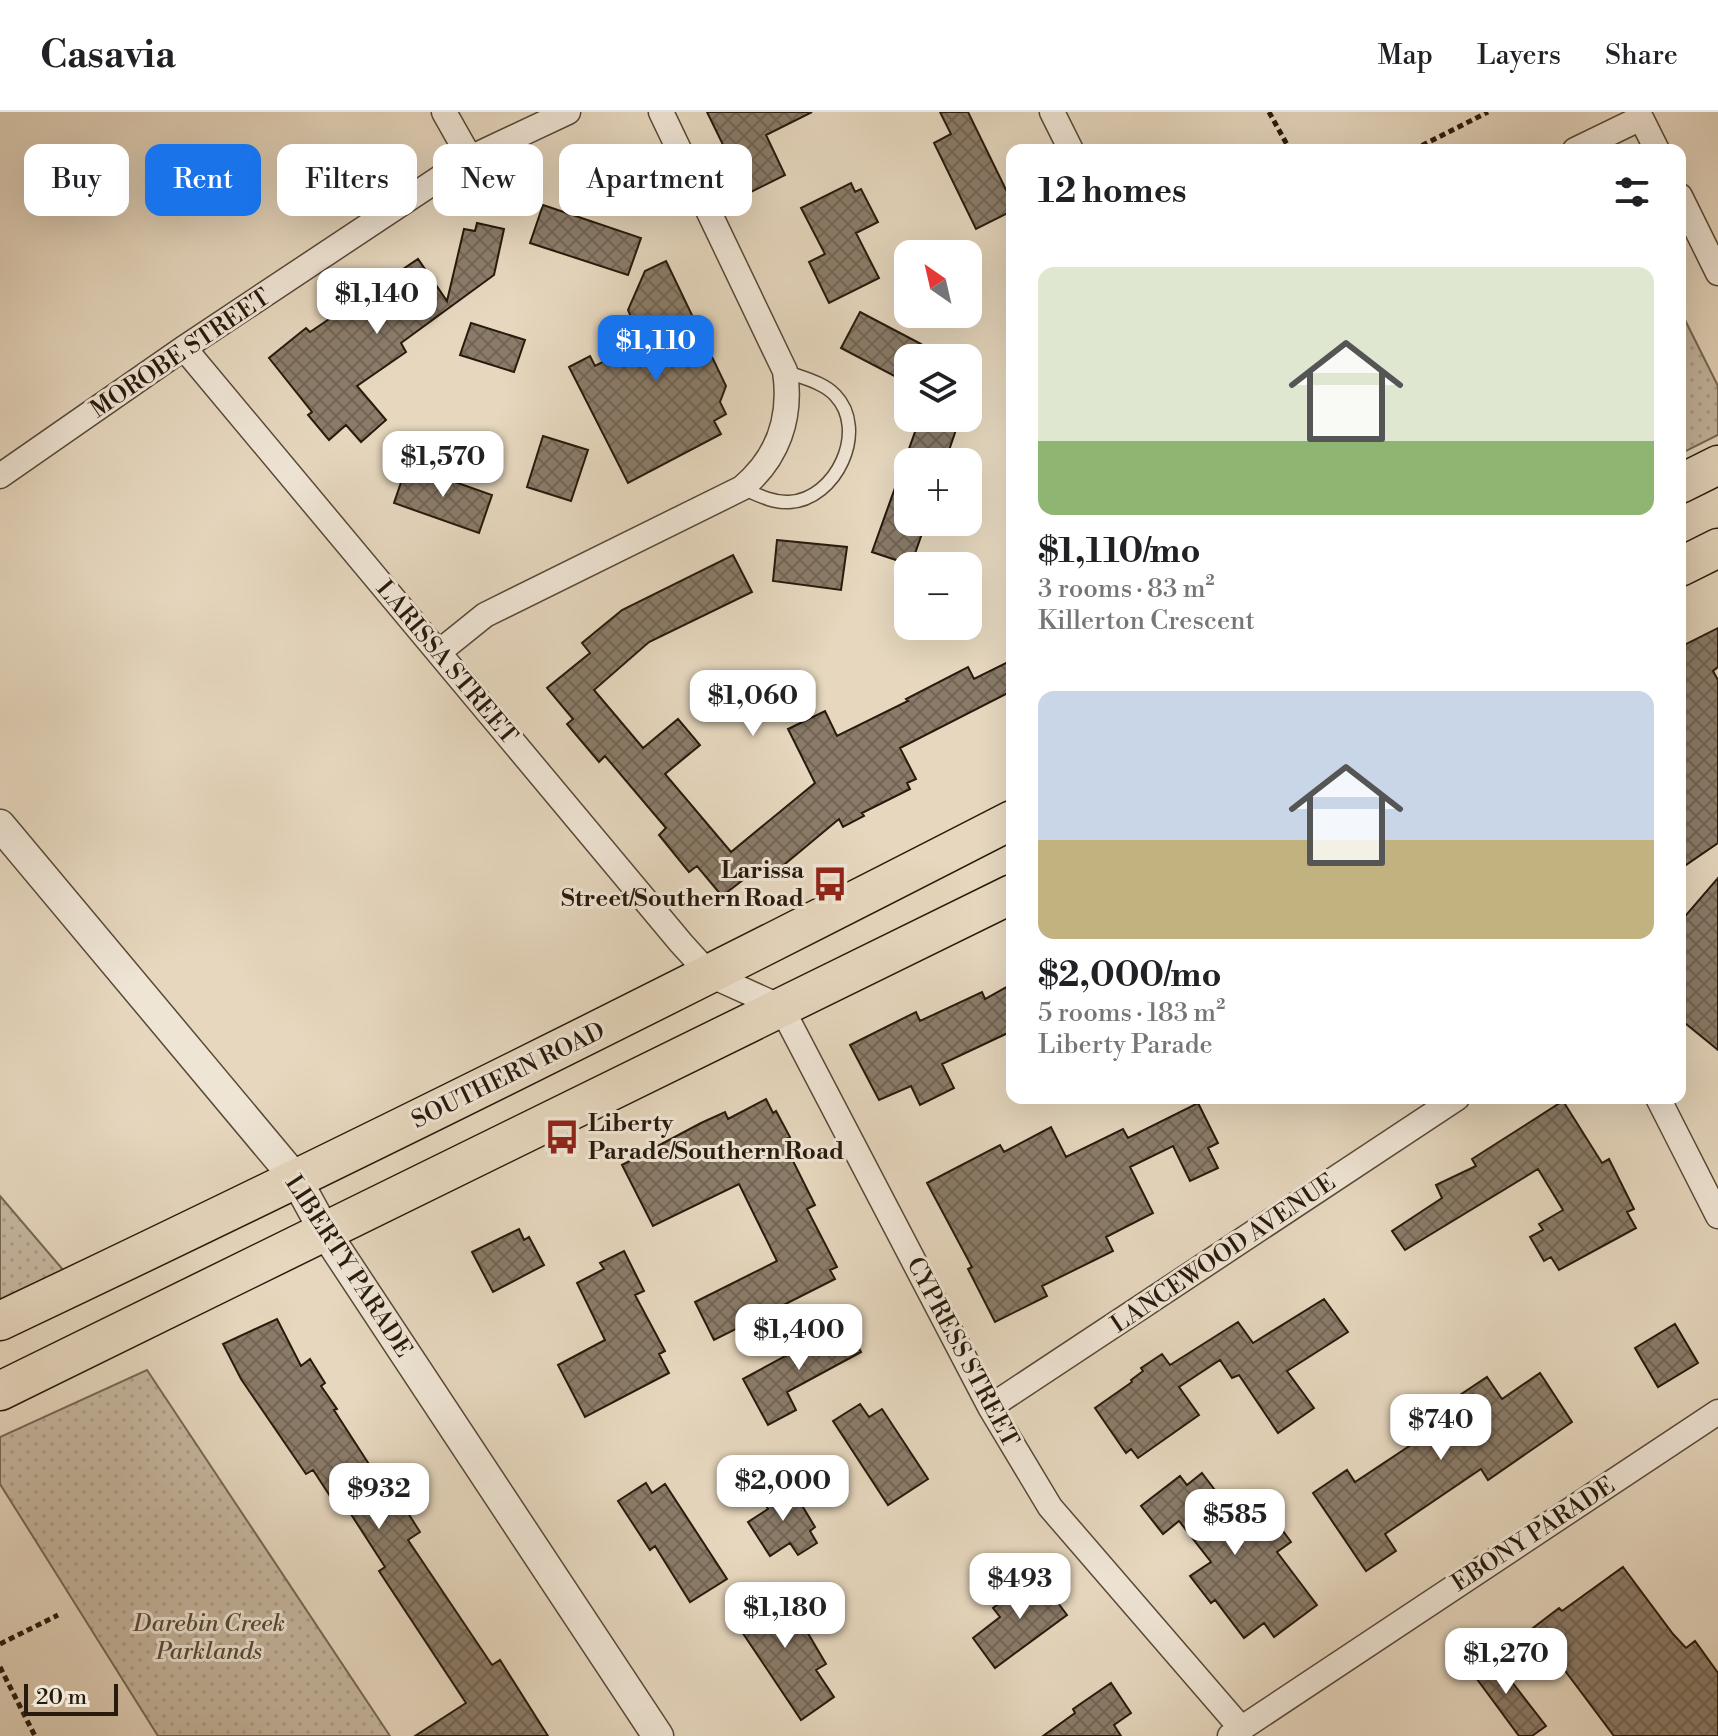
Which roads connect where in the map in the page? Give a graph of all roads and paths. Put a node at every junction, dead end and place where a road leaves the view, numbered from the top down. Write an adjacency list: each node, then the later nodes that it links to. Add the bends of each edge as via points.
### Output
1 (444, 112): 8 (street)
2 (568, 112): 9 (street, MOROBE STREET)
3 (661, 112): 19 (street)
4 (1052, 112): 10 (street)
5 (1269, 112): 11 (path)
6 (1488, 112): 12 (path)
7 (1640, 115): 13 (street); 14 (street)
8 (462, 144)
9 (500, 144)
10 (1068, 144)
11 (1287, 144)
12 (1425, 144)
13 (1586, 144)
14 (1654, 144)
15 (433, 183): 18 (street, MOROBE STREET)
16 (1686, 208): 17 (street)
17 (1718, 273)
18 (184, 348): 21 (street, MOROBE STREET); 26 (street, LARISSA STREET)
19 (785, 371): 23 (street, via 788,400 776,444 768,462); 23 (lane, via 826,387 843,404 851,426 841,463 821,490 789,503)
20 (1718, 465): 22 (main road)
21 (0, 476)
22 (1686, 481)
23 (742, 488): 26 (street, via 485,615)
24 (1718, 548): 25 (main road)
25 (1686, 564)
26 (439, 652): 30 (street, LARISSA STREET)
27 (1006, 823): 30 (main road, SOUTHERN ROAD)
28 (0, 825): 34 (street, LIBERTY PARADE)
29 (1006, 897): 31 (main road)
30 (710, 975): 31 (street); 34 (main road, SOUTHERN ROAD)
31 (781, 1007): 36 (main road); 39 (street, CYPRESS STREET)
32 (1448, 1104): 39 (street, LANCEWOOD AVENUE)
33 (1661, 1104): 35 (street)
34 (296, 1179): 36 (street, LIBERTY PARADE); 37 (main road, SOUTHERN ROAD)
35 (1718, 1216)
36 (325, 1232): 38 (main road); 46 (street, LIBERTY PARADE)
37 (0, 1321)
38 (0, 1391)
39 (990, 1407): 44 (street, CYPRESS STREET, via 1050,1507)
40 (1718, 1412): 44 (street, EBONY PARADE)
41 (58, 1615): 42 (path)
42 (0, 1644)
43 (0, 1667): 45 (path)
44 (1235, 1732)
45 (35, 1736)
46 (658, 1736)

